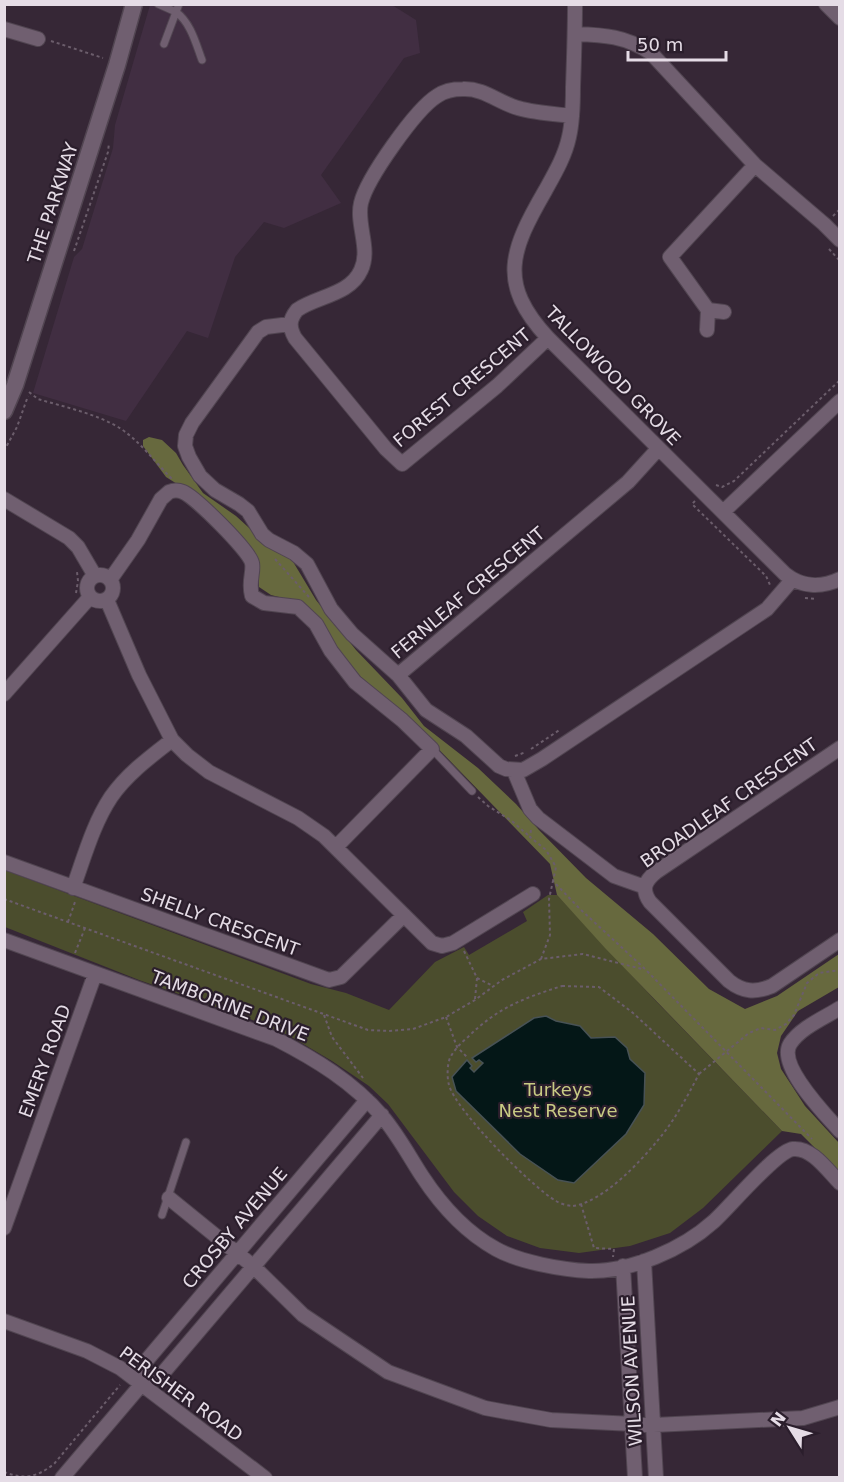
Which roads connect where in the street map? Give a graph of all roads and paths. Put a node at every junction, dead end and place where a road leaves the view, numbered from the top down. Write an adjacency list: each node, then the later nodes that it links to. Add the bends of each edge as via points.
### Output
1 (134, 4): 13 (street, THE PARKWAY)
2 (158, 4): 6 (lane)
3 (179, 4): 6 (lane)
4 (575, 4): 9 (street, TALLOWOOD GROVE)
5 (826, 4): 7 (street)
6 (176, 12): 11 (lane); 12 (lane, via 186,23)
7 (840, 18)
8 (4, 29): 10 (street)
9 (575, 34): 14 (street, TALLOWOOD GROVE); 15 (street, via 614,36 651,53)
10 (38, 39): 13 (path)
11 (164, 44)
12 (202, 60)
13 (117, 65): 24 (street, THE PARKWAY)
14 (572, 116): 19 (street, via 518,108 488,94 464,89 439,94 429,101 366,189 361,210 361,271 348,286 297,310); 21 (street, TALLOWOOD GROVE, via 563,157 528,222 515,260 514,277 524,308)
15 (755, 165): 16 (street); 17 (street, via 670,257)
16 (840, 240)
17 (708, 310): 18 (street); 20 (street)
18 (724, 312)
19 (290, 324): 21 (street, FOREST CRESCENT, via 295,338 402,464 497,386); 37 (street, via 266,327 251,340 192,423 185,446 207,483 248,512 268,540 307,564 331,609 352,634)
20 (707, 330)
21 (548, 338): 25 (street, TALLOWOOD GROVE)
22 (29, 392): 26 (path, via 38,399 118,427 176,483)
23 (840, 401): 28 (street)
24 (4, 411)
25 (658, 449): 28 (street, TALLOWOOD GROVE); 37 (street, FERNLEAF CRESCENT, via 628,482)
26 (175, 490): 32 (street, via 161,499); 41 (street, via 195,501 243,547 252,563 252,596 264,603 298,608 316,624 330,651 355,682)
27 (4, 499): 30 (street, via 69,538)
28 (723, 512): 33 (street, TALLOWOOD GROVE)
29 (76, 567): 34 (path)
30 (96, 576): 32 (street); 35 (street, via 87,585)
31 (840, 579): 33 (street, via 820,585)
32 (110, 580): 36 (street, via 113,589)
33 (792, 580): 42 (street, via 777,600 754,618 532,766)
34 (75, 596)
35 (90, 597): 36 (street); 38 (street)
36 (107, 600): 39 (street)
37 (398, 675): 42 (street, FERNLEAF CRESCENT, via 426,710 466,736 499,766)
38 (4, 693)
39 (172, 740): 45 (street, via 209,772 298,818); 49 (street, via 136,768 111,796 98,822)
40 (840, 748): 48 (street, BROADLEAF CRESCENT, via 657,872)
41 (432, 749): 43 (lane); 45 (street)
42 (514, 771): 48 (street, via 538,818 614,876)
43 (472, 791): 44 (path)
44 (530, 837)
45 (336, 847): 52 (street)
46 (4, 862): 49 (street, SHELLY CRESCENT)
47 (553, 881): 58 (path, via 550,934)
48 (645, 886): 57 (street, BROADLEAF CRESCENT, via 650,902 729,981 744,990 772,986)
49 (76, 889): 52 (street, SHELLY CRESCENT, via 329,980 341,977); 53 (path)
50 (533, 894): 56 (street)
51 (4, 899): 53 (path)
52 (404, 915): 56 (street, via 437,945)
53 (68, 922): 54 (path)
54 (85, 928): 59 (path); 66 (path)
55 (4, 940): 59 (street, TAMBORINE DRIVE)
56 (459, 940): 62 (path)
57 (840, 940)
58 (541, 959): 63 (path); 69 (path, via 583,954 645,969)
59 (71, 964): 61 (street, TAMBORINE DRIVE)
60 (840, 970): 69 (path, via 819,973 807,983 786,1024 775,1030 761,1028 749,1033)
61 (95, 974): 72 (street, TAMBORINE DRIVE, via 276,1039 333,1071); 81 (street, EMERY ROAD)
62 (477, 978): 63 (path); 64 (path)
63 (493, 986): 64 (path)
64 (475, 1000): 67 (path)
65 (840, 1008): 75 (street, via 801,1034 787,1053 795,1074)
66 (324, 1015): 67 (path, via 368,1030 389,1031 413,1029); 72 (path, via 332,1037 363,1076)
67 (446, 1017): 68 (path)
68 (457, 1047): 70 (path); 71 (path, via 483,1022 521,999 562,986 599,987); 79 (path, via 449,1059 449,1086 462,1109 495,1146 557,1202)
69 (726, 1054): 71 (path); 73 (path)
70 (467, 1057)
71 (699, 1074): 79 (path, via 659,1140 619,1180)
72 (362, 1096): 74 (street, TAMBORINE DRIVE); 83 (street, CROSBY AVENUE)
73 (782, 1109)
74 (382, 1115): 85 (street, CROSBY AVENUE); 86 (street, TAMBORINE DRIVE, via 442,1204 497,1250 567,1269 591,1271)
75 (840, 1131)
76 (186, 1142): 78 (lane)
77 (840, 1183): 84 (street, TAMBORINE DRIVE, via 803,1149 791,1149 706,1228)
78 (169, 1198): 80 (lane); 83 (street)
79 (581, 1204): 82 (path, via 594,1248)
80 (162, 1215)
81 (4, 1228)
82 (614, 1252)
83 (237, 1254): 85 (street); 89 (street, CROSBY AVENUE, via 146,1360)
84 (644, 1262): 86 (street, TAMBORINE DRIVE); 92 (street, WILSON AVENUE)
85 (253, 1266): 89 (street, CROSBY AVENUE, via 163,1373); 91 (street, via 303,1315 388,1372 485,1408 551,1420)
86 (623, 1266): 91 (street, WILSON AVENUE)
87 (4, 1321): 88 (street, PERISHER ROAD, via 87,1351)
88 (127, 1374): 89 (street, PERISHER ROAD); 93 (path, via 54,1464 40,1474 18,1477)
89 (141, 1384): 94 (street, CROSBY AVENUE); 95 (street, PERISHER ROAD)
90 (840, 1407): 92 (street, via 803,1418)
91 (632, 1423): 92 (street); 96 (street, WILSON AVENUE)
92 (654, 1425): 97 (street, WILSON AVENUE)
93 (4, 1472)
94 (62, 1478)
95 (265, 1478)
96 (635, 1478)
97 (656, 1478)

